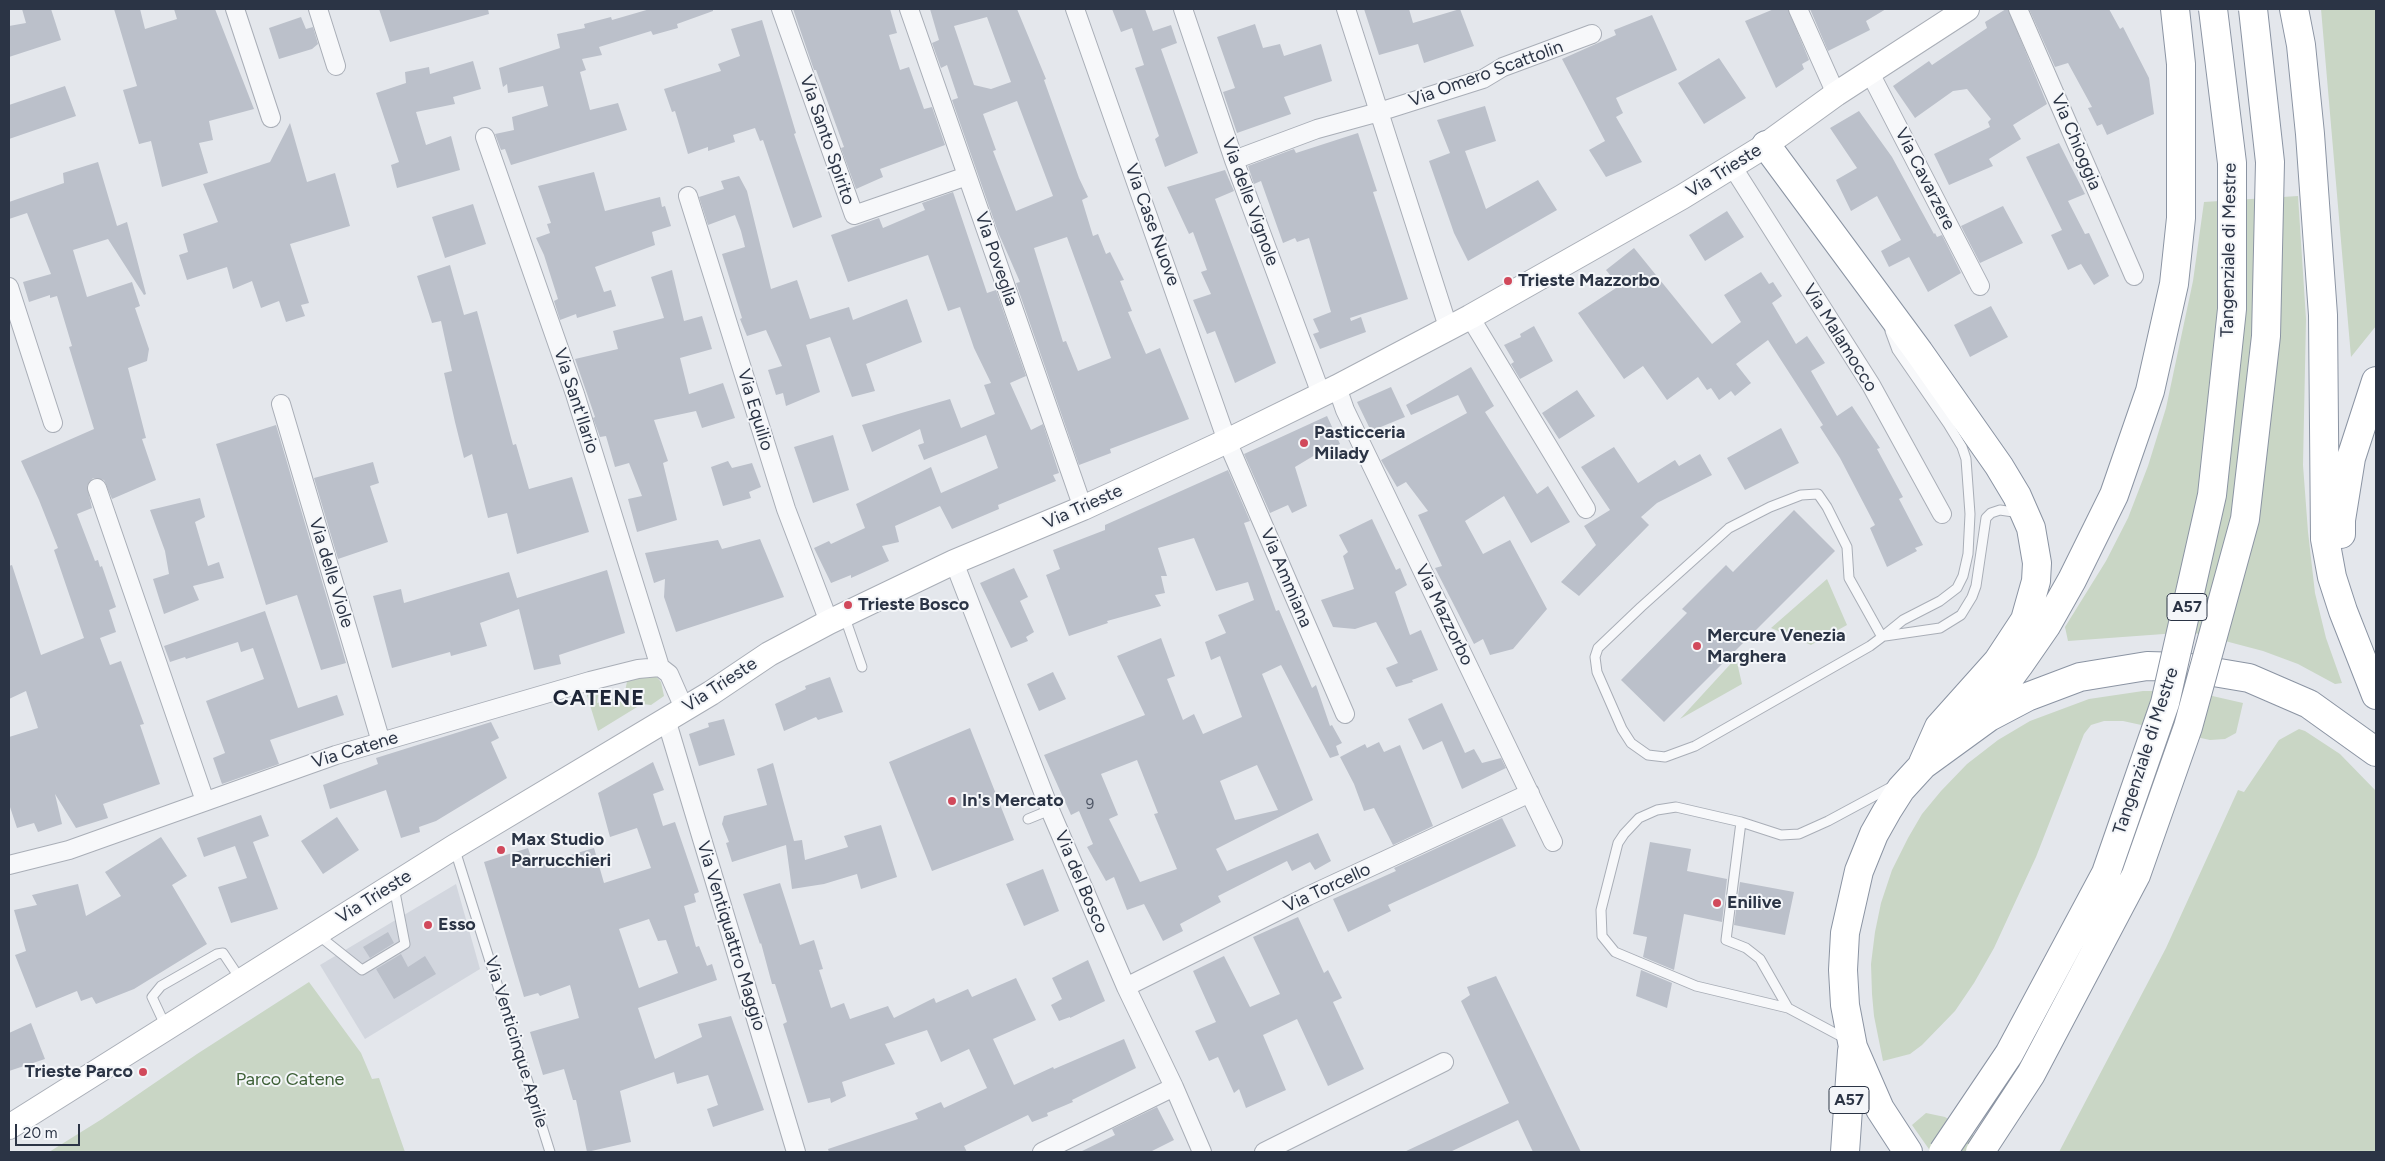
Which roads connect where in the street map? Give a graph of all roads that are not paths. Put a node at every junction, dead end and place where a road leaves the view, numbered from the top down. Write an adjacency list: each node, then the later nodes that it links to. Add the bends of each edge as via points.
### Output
1 (235, 9): 20 (street)
2 (318, 9): 16 (street)
3 (781, 9): 25 (street, Via Santo Spirito, via 854,215)
4 (909, 9): 25 (street, Via Poveglia)
5 (1075, 9): 37 (street, Via Case Nuove)
6 (1183, 9): 23 (street, Via delle Vignole)
7 (1346, 9): 19 (street)
8 (1798, 9): 18 (street)
9 (1967, 9): 17 (street, Via Trieste)
10 (2018, 9): 27 (street, Via Chioggia)
11 (2175, 9): 53 (highway, via 2181,64 2183,173 2178,262 2161,349 2132,448 2096,534 2046,626 2008,680)
12 (2213, 9): 81 (highway, Tangenziale di Mestre / A57, bridge, via 2232,163 2232,309 2212,495 2165,703 2106,873 2009,1054)
13 (2253, 9): 82 (highway, Tangenziale di Mestre / A57, bridge, via 2270,172 2266,336 2245,520 2188,727 2136,875 2031,1074)
14 (2294, 9): 44 (highway, via 2317,217 2323,315 2325,539)
15 (1592, 34): 19 (street, Via Omero Scattolin, via 1503,67 1483,79)
16 (336, 66)
17 (1870, 72): 18 (street, Via Trieste); 28 (street, Via Cavarzere)
18 (1836, 94): 22 (street, Via Trieste)
19 (1379, 112): 23 (street, Via Omero Scattolin, via 1317,129); 32 (street)
20 (271, 118)
21 (485, 137): 47 (street, Via Sant'Ilario, via 575,394)
22 (1766, 145): 24 (street, Via Trieste); 30 (highway)
23 (1234, 160): 34 (street, Via delle Vignole)
24 (1732, 166): 31 (street, Via Trieste); 41 (street, Via Malamocco, via 1870,385)
25 (967, 176): 39 (street, Via Poveglia)
26 (688, 196): 45 (street, Via Equilio, via 786,509)
27 (2134, 276)
28 (1980, 286)
29 (9, 287): 36 (street)
30 (1878, 296): 42 (highway, via 1999,466); 46 (lane, via 1897,350 1962,447 1967,464 1970,514 1966,565 1957,588 1940,601 1903,620)
31 (1470, 317): 32 (street, Via Trieste); 40 (street)
32 (1448, 327): 34 (street, Via Trieste)
33 (2376, 381): 44 (highway, via 2361,423 2346,485 2341,520)
34 (1329, 391): 37 (street, Via Trieste); 56 (street, Via Mazzorbo, via 1345,410)
35 (281, 404): 52 (street, Via delle Viole)
36 (53, 423)
37 (1227, 441): 39 (street, Via Trieste); 51 (street, Via Ammiana)
38 (97, 488): 57 (street)
39 (1083, 508): 43 (street, Via Trieste)
40 (1586, 509)
41 (1942, 514)
42 (2028, 518): 46 (lane, via 2009,510 1994,511 1986,518 1976,586 1956,619 1940,628); 55 (highway, via 2037,563 2034,593 2025,620 1998,661 1939,727)
43 (954, 562): 45 (street, Via Trieste); 58 (street, Via del Bosco)
44 (2343, 611): 49 (highway)
45 (836, 618): 48 (lane); 50 (street, Via Trieste, via 768,654)
46 (1882, 637): 46 (lane, via 1695,746 1665,757 1640,751 1626,736 1597,672 1595,657 1598,648 1610,636 1730,528 1801,495 1818,494 1826,507 1847,546 1850,578)
47 (660, 667): 50 (street, via 669,674); 52 (street, Via Catene, via 590,681)
48 (862, 667)
49 (2376, 695)
50 (675, 714): 62 (street, Via Trieste); 75 (street, Via Ventiquattro Maggio)
51 (1345, 714)
52 (382, 742): 57 (street, Via Catene, via 336,754)
53 (1945, 747): 54 (highway, via 1989,718 2056,685 2080,677 2146,666 2192,668 2256,681 2309,704); 55 (highway)
54 (2376, 752)
55 (1918, 770): 60 (lane, via 1799,834 1780,835); 70 (highway, via 1900,789 1874,834 1858,871 1851,900 1843,970 1844,1005)
56 (1530, 793): 61 (street, Via Mazzorbo); 67 (street, Via Torcello, via 1308,896)
57 (205, 801): 63 (street, Via Catene, via 69,850)
58 (1050, 810): 59 (lane); 67 (street, Via del Bosco)
59 (1028, 819)
60 (1741, 822): 68 (lane, via 1726,940 1746,948 1760,959); 68 (lane, via 1676,807 1656,810 1640,818 1618,843 1601,910 1602,936 1615,952 1696,986)
61 (1553, 842)
62 (454, 847): 64 (street, Via Trieste); 74 (lane, Via Venticinque Aprile)
63 (9, 865)
64 (394, 885): 65 (street, Via Trieste); 65 (lane, via 405,944 362,970)
65 (316, 934): 66 (street, Via Trieste)
66 (241, 980): 69 (street, Via Trieste); 69 (lane, via 222,953 161,986 152,997)
67 (1126, 987): 72 (street, Via del Bosco)
68 (1788, 1008): 70 (lane)
69 (167, 1027): 73 (street, Via Trieste)
70 (1852, 1044): 79 (highway, A57); 80 (highway, via 1880,1109)
71 (1444, 1062): 78 (street)
72 (1174, 1087): 76 (street); 77 (street, Via del Bosco)
73 (9, 1126)
74 (550, 1152)
75 (796, 1152)
76 (1042, 1152)
77 (1202, 1152)
78 (1264, 1152)
79 (1845, 1152)
80 (1908, 1152)
81 (1942, 1152)
82 (1980, 1152)

